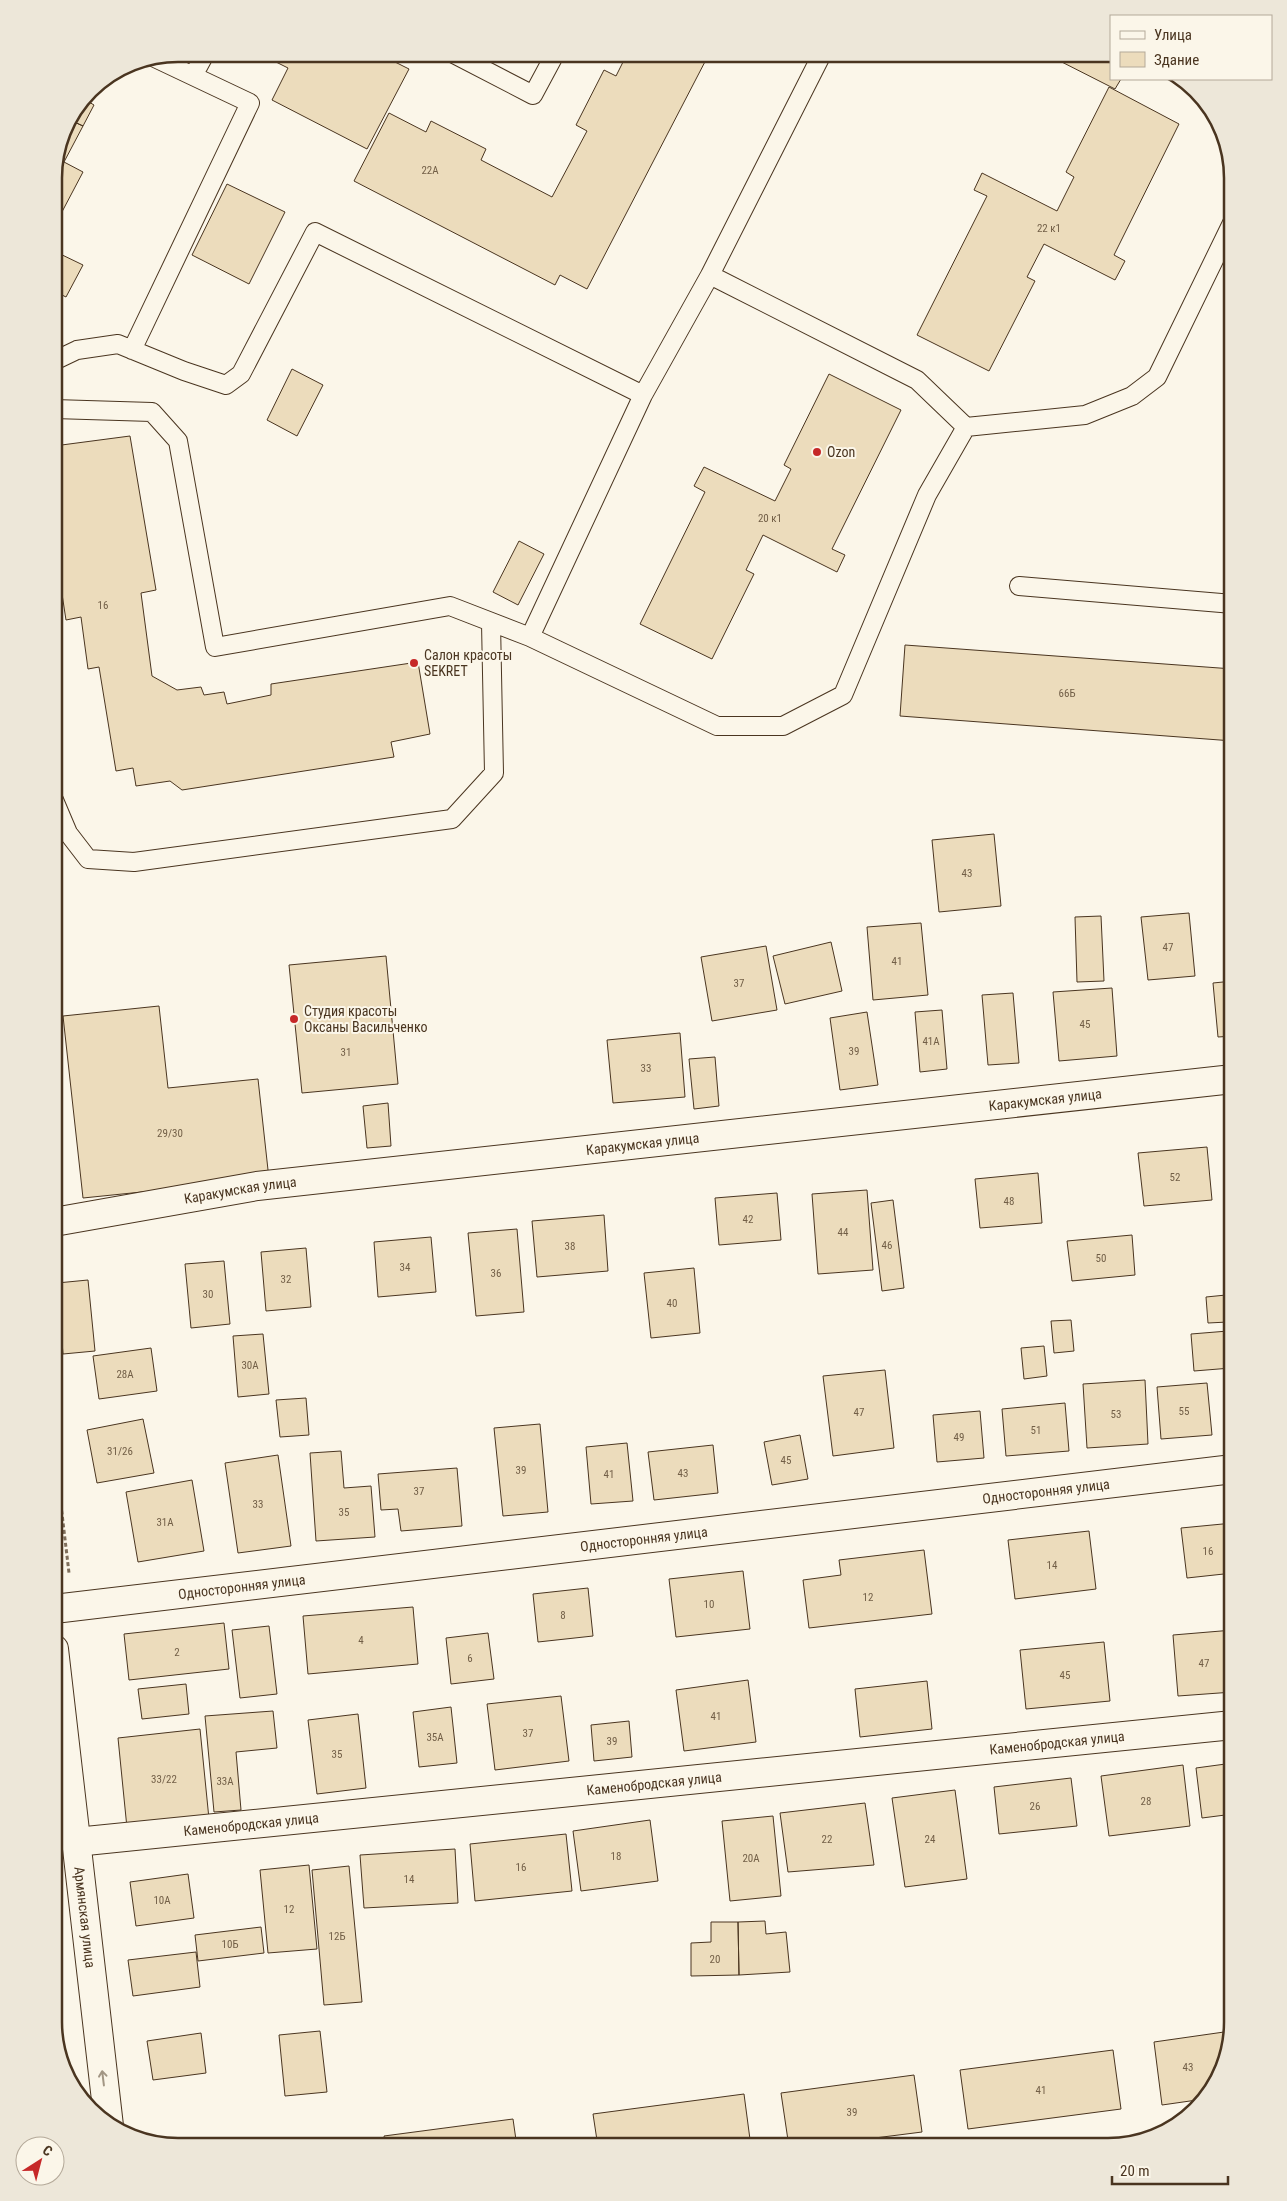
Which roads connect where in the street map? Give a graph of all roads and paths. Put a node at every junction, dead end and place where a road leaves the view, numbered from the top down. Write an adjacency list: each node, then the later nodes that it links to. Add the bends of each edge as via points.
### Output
1 (200, 63): 6 (lane)
2 (472, 63): 3 (lane, via 534,95)
3 (550, 63)
4 (817, 63): 8 (lane)
5 (167, 64): 6 (lane)
6 (193, 76): 9 (lane, via 250,103)
7 (1224, 242): 13 (lane, via 1157,377 1132,396 1085,415)
8 (710, 274): 11 (lane); 13 (lane, via 917,380)
9 (132, 350): 10 (lane, via 118,344 77,350); 11 (lane, via 226,385 241,374 315,232)
10 (63, 357)
11 (643, 395): 17 (lane)
12 (63, 409): 16 (lane, via 152,412 178,441 215,647 450,606)
13 (966, 427): 17 (lane, via 927,495 842,695 783,726 717,726)
14 (1019, 586): 15 (lane)
15 (1224, 603)
16 (491, 623): 17 (lane); 18 (lane, via 494,773 452,819 134,862 88,859)
17 (530, 637)
18 (63, 820)
19 (1224, 1080): 20 (street, Каракумская улица, via 257,1186)
20 (62, 1221)
21 (1224, 1471): 22 (street, Односторонняя улица)
22 (62, 1608)
23 (62, 1721): 25 (street, Армянская улица)
24 (1224, 1726): 25 (street, Каменобродская улица)
25 (76, 1842): 26 (street, Армянская улица, one-way to 25)
26 (108, 2114)

